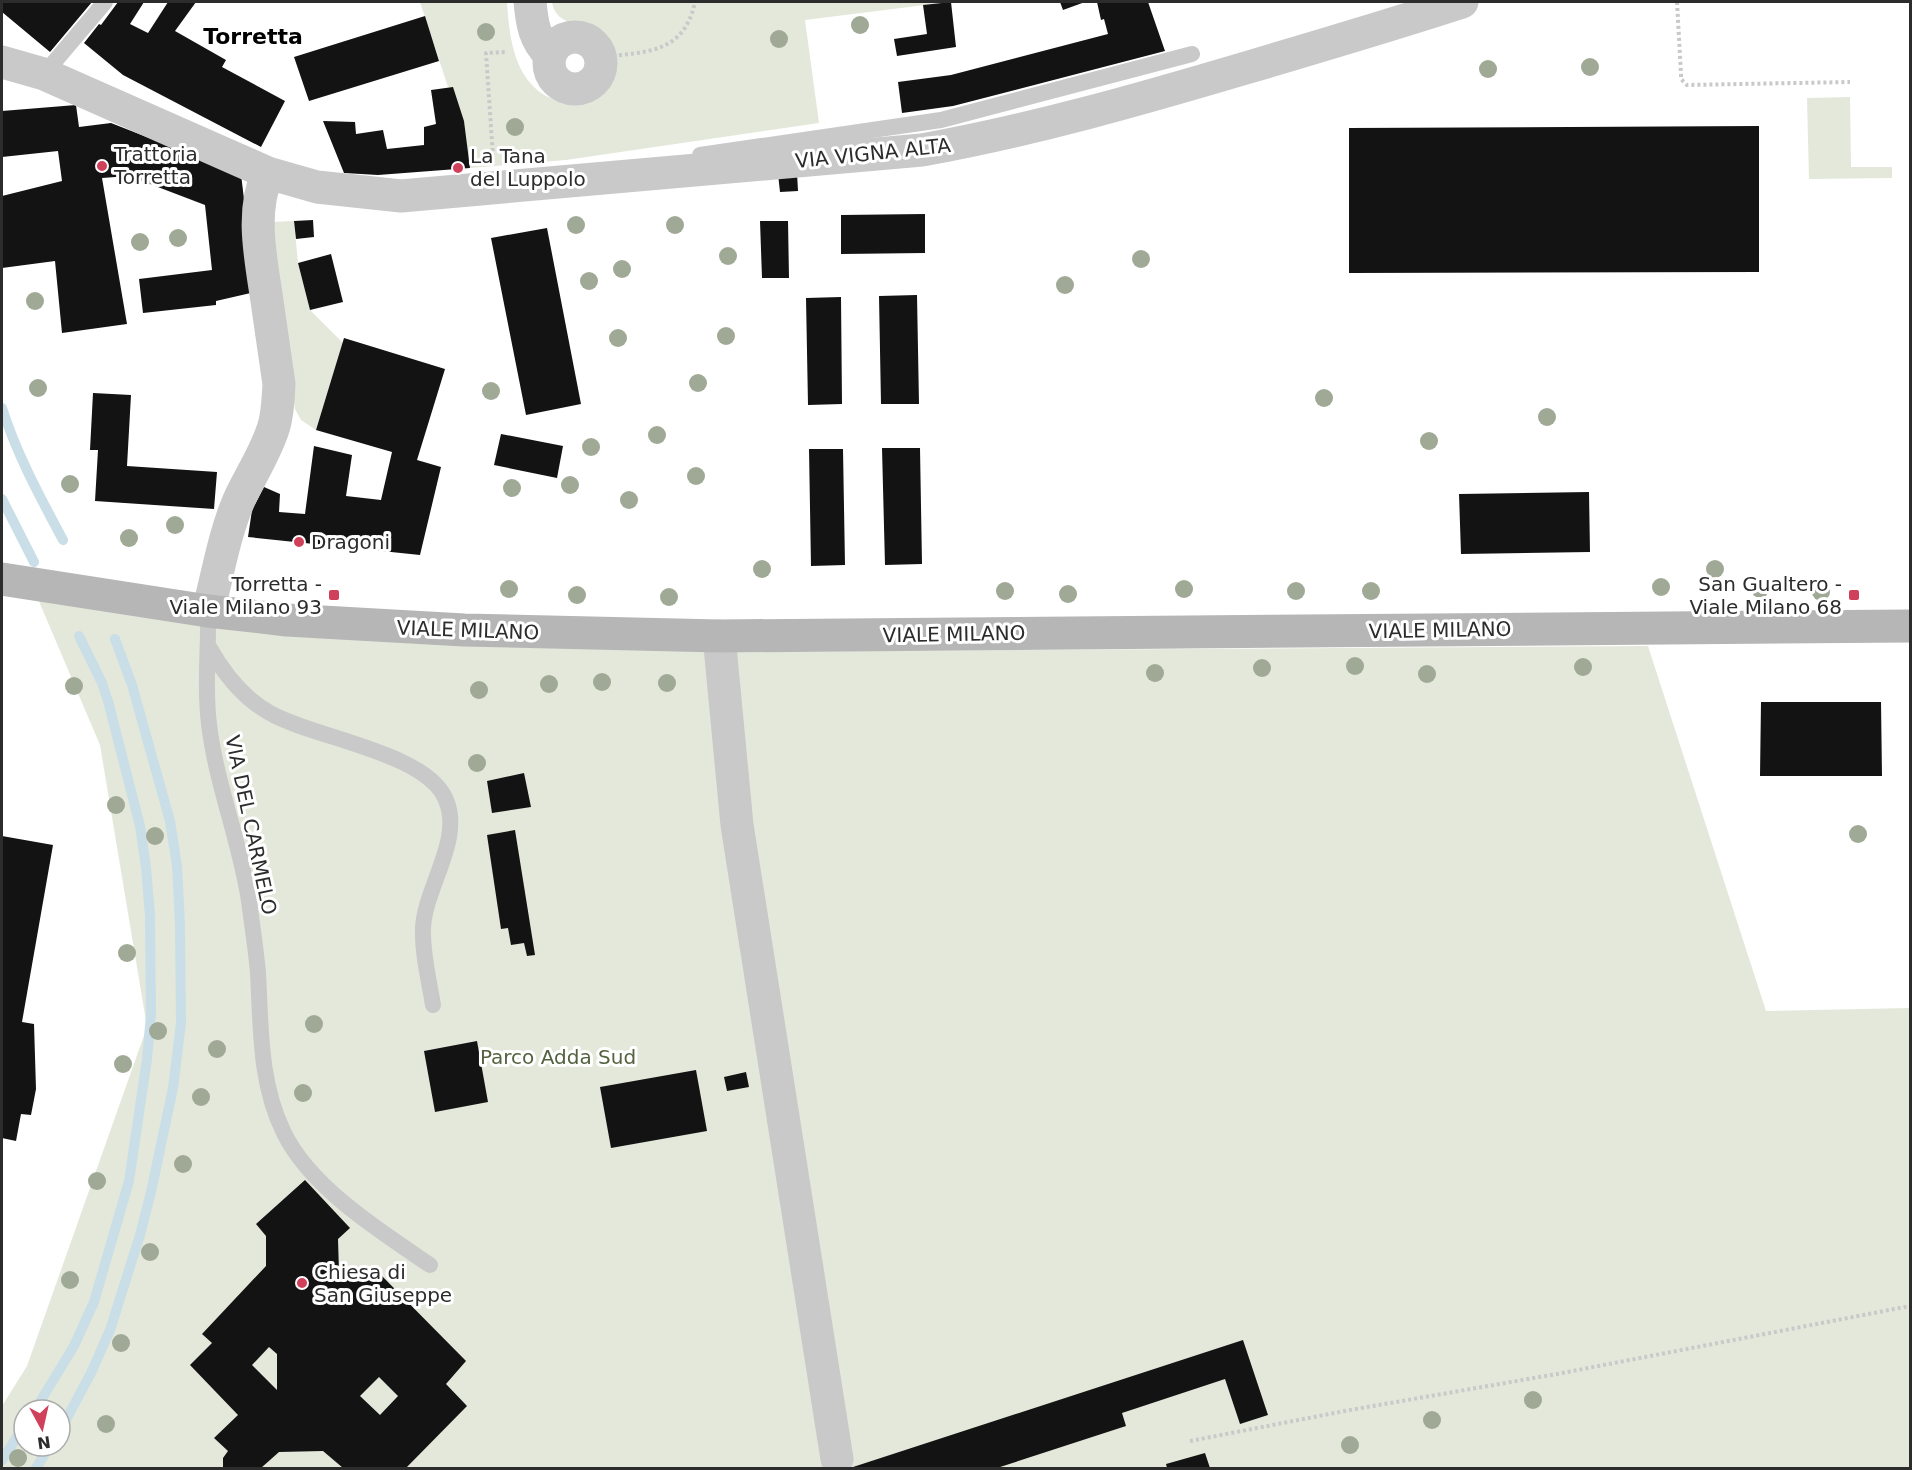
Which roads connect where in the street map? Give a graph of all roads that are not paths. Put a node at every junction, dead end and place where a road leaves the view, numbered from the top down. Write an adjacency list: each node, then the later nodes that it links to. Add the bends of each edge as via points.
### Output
1 (105, 2): 7 (lane)
2 (530, 2): 5 (street, via 535,33 547,52 555,81 570,90 588,87 600,74)
3 (1462, 2): 9 (street, VIA VIGNA ALTA, via 1182,87 991,138 922,150)
4 (1192, 54): 9 (lane, via 941,120 727,150)
5 (601, 57)
6 (2, 62): 7 (street, VIA VIGNA ALTA)
7 (44, 74): 8 (street, VIA VIGNA ALTA)
8 (268, 173): 9 (street, VIA VIGNA ALTA, via 317,187 401,196); 11 (street, via 258,218 279,384 278,405 268,442 231,522)
9 (575, 181)
10 (2, 579): 11 (street, VIALE MILANO)
11 (208, 611): 13 (street, VIALE MILANO, via 368,626); 14 (lane, VIA DEL CARMELO)
12 (1911, 626): 13 (street, VIALE MILANO)
13 (719, 636): 17 (street, via 737,825)
14 (209, 647): 15 (lane, via 231,681 270,713 390,757 438,786 446,800 450,835 423,928); 16 (lane, VIA DEL CARMELO, via 209,725 249,898 262,1048 272,1104 298,1157 359,1216)
15 (433, 1005)
16 (430, 1265)
17 (837, 1459)

